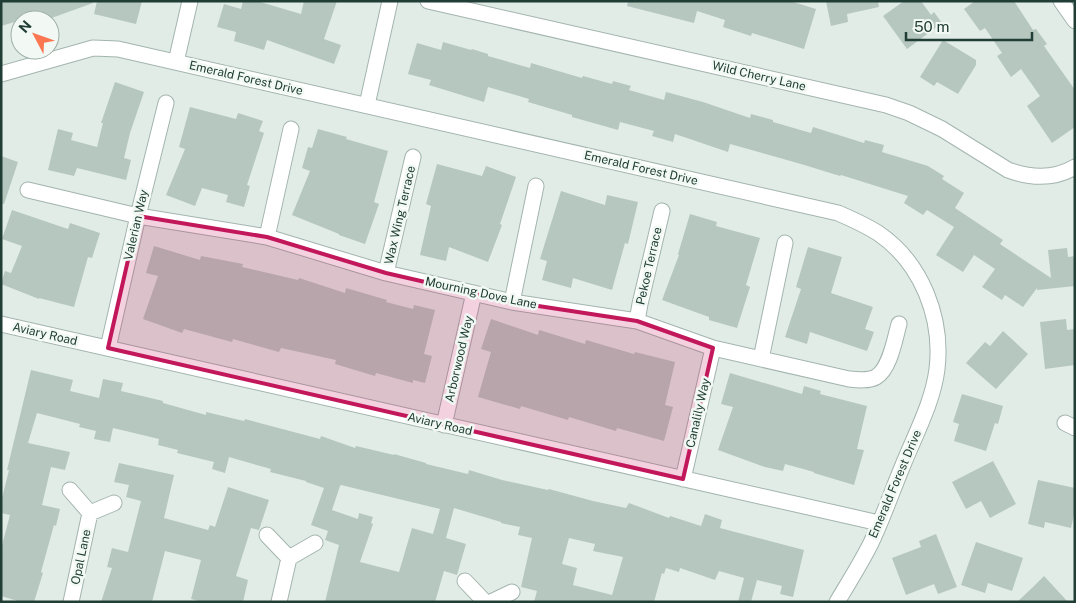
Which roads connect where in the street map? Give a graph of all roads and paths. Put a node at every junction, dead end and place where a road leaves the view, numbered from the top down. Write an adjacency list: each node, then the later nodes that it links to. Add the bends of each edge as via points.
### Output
1 (190, 1): 6 (street)
2 (390, 1): 9 (street)
3 (428, 1): 12 (street, Wild Cherry Lane, via 886,106 942,129 1019,174 1044,177)
4 (1061, 1): 5 (street)
5 (1075, 21)
6 (176, 62): 7 (street, Emerald Forest Drive, via 118,49 93,48); 9 (street, Emerald Forest Drive)
7 (1, 74)
8 (166, 103): 16 (street, Valerian Way)
9 (367, 105): 33 (street, Emerald Forest Drive, via 838,213 880,234 913,268 925,289 936,323 938,347 937,370 930,399)
10 (291, 129): 17 (street)
11 (413, 157): 19 (street, Wax Wing Terrace)
12 (1075, 167)
13 (536, 186): 21 (street)
14 (28, 190): 16 (street, Mourning Dove Lane)
15 (662, 211): 22 (street, Pekoe Terrace)
16 (138, 216): 17 (street, Mourning Dove Lane); 25 (street, Valerian Way)
17 (267, 237): 19 (street, Mourning Dove Lane)
18 (785, 243): 27 (street)
19 (386, 273): 20 (street, Mourning Dove Lane)
20 (474, 293): 21 (street, Mourning Dove Lane); 28 (street, Arborwood Way)
21 (512, 302): 22 (street, Mourning Dove Lane)
22 (637, 321): 26 (street, Mourning Dove Lane)
23 (1, 324): 25 (street, Aviary Road)
24 (899, 324): 27 (street, Mourning Dove Lane, via 889,362 877,376 849,379)
25 (108, 348): 28 (street, Aviary Road)
26 (713, 348): 27 (street, Mourning Dove Lane); 29 (street, Canalily Way)
27 (761, 359)
28 (444, 425): 29 (street, Aviary Road)
29 (683, 479): 33 (street, Aviary Road)
30 (70, 490): 32 (street)
31 (114, 502): 32 (street)
32 (90, 513): 39 (street, Opal Lane)
33 (879, 523): 43 (street, Emerald Forest Drive)
34 (267, 535): 36 (street)
35 (316, 543): 36 (street)
36 (289, 558): 40 (street)
37 (465, 581): 41 (street)
38 (512, 592): 42 (street)
39 (71, 602)
40 (279, 602)
41 (485, 602)
42 (491, 602)
43 (837, 602)

